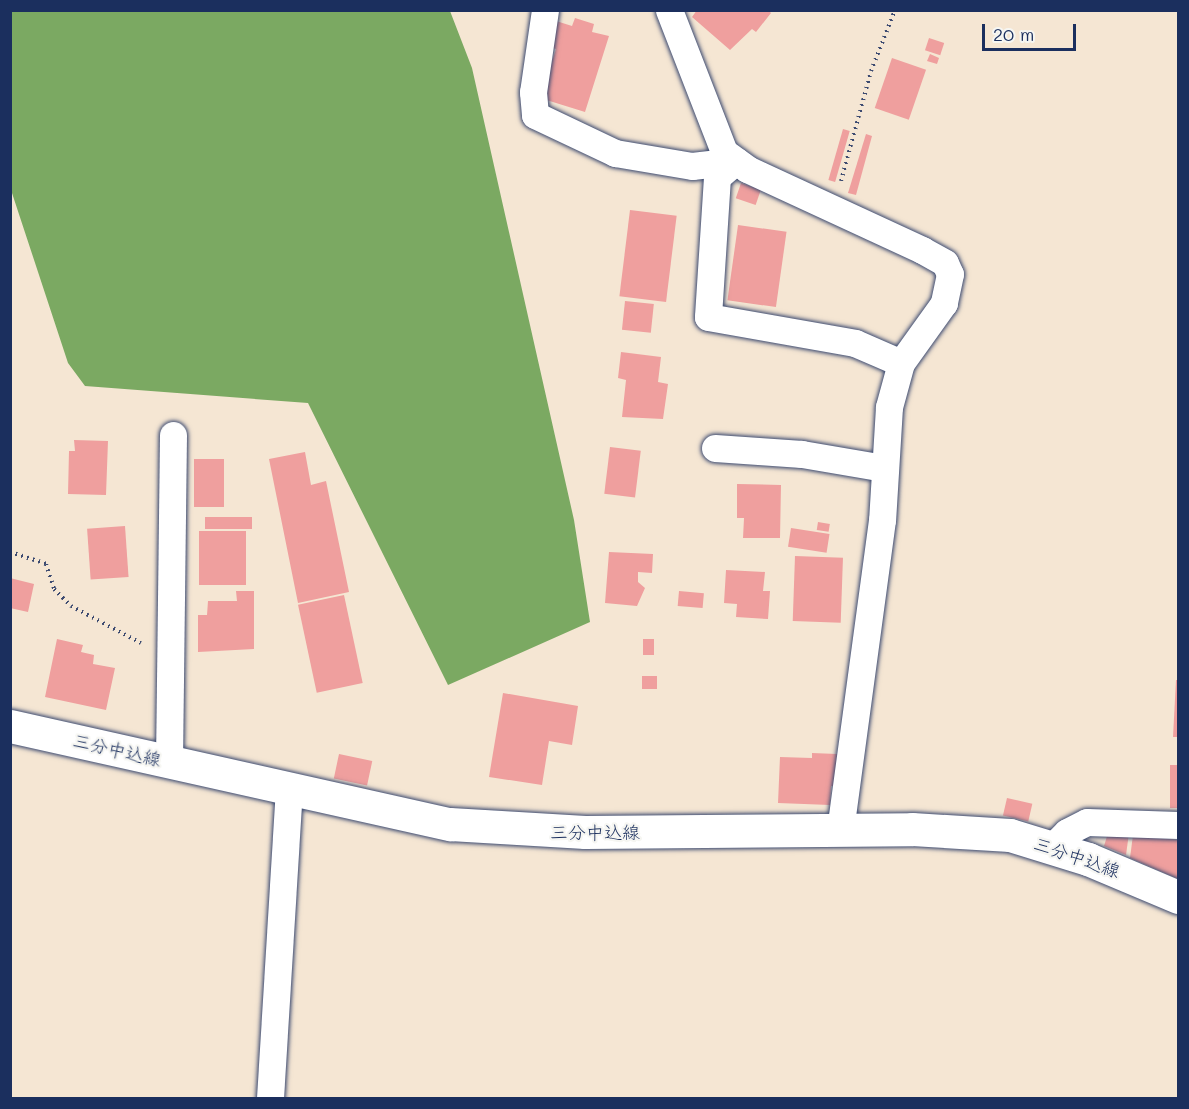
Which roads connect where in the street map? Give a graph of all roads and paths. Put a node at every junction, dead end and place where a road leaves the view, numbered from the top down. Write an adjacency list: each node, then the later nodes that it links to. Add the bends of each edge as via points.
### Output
1 (545, 10): 4 (street, via 533,92 535,115 615,153 692,166)
2 (669, 10): 4 (street, via 724,152)
3 (895, 10): 5 (path, via 871,71)
4 (736, 161): 5 (street); 6 (street, via 717,177 708,316 855,343)
5 (834, 207): 6 (street, via 938,258 950,274 944,303)
6 (901, 363): 9 (street, via 889,407)
7 (173, 435): 11 (street)
8 (715, 448): 9 (street, via 802,454)
9 (884, 468): 16 (street, via 882,520)
10 (10, 552): 11 (path, via 46,564 54,589 71,606)
11 (172, 661): 13 (street)
12 (10, 726): 13 (main road, 三分中込線)
13 (169, 762): 14 (main road, 三分中込線)
14 (289, 790): 16 (main road, 三分中込線, via 450,824 521,831); 19 (street)
15 (1179, 825): 17 (street, via 1087,822 1067,832)
16 (840, 831): 17 (main road, 三分中込線, via 973,832 1010,835)
17 (1052, 847): 18 (main road, 三分中込線)
18 (1179, 897)
19 (270, 1098)

